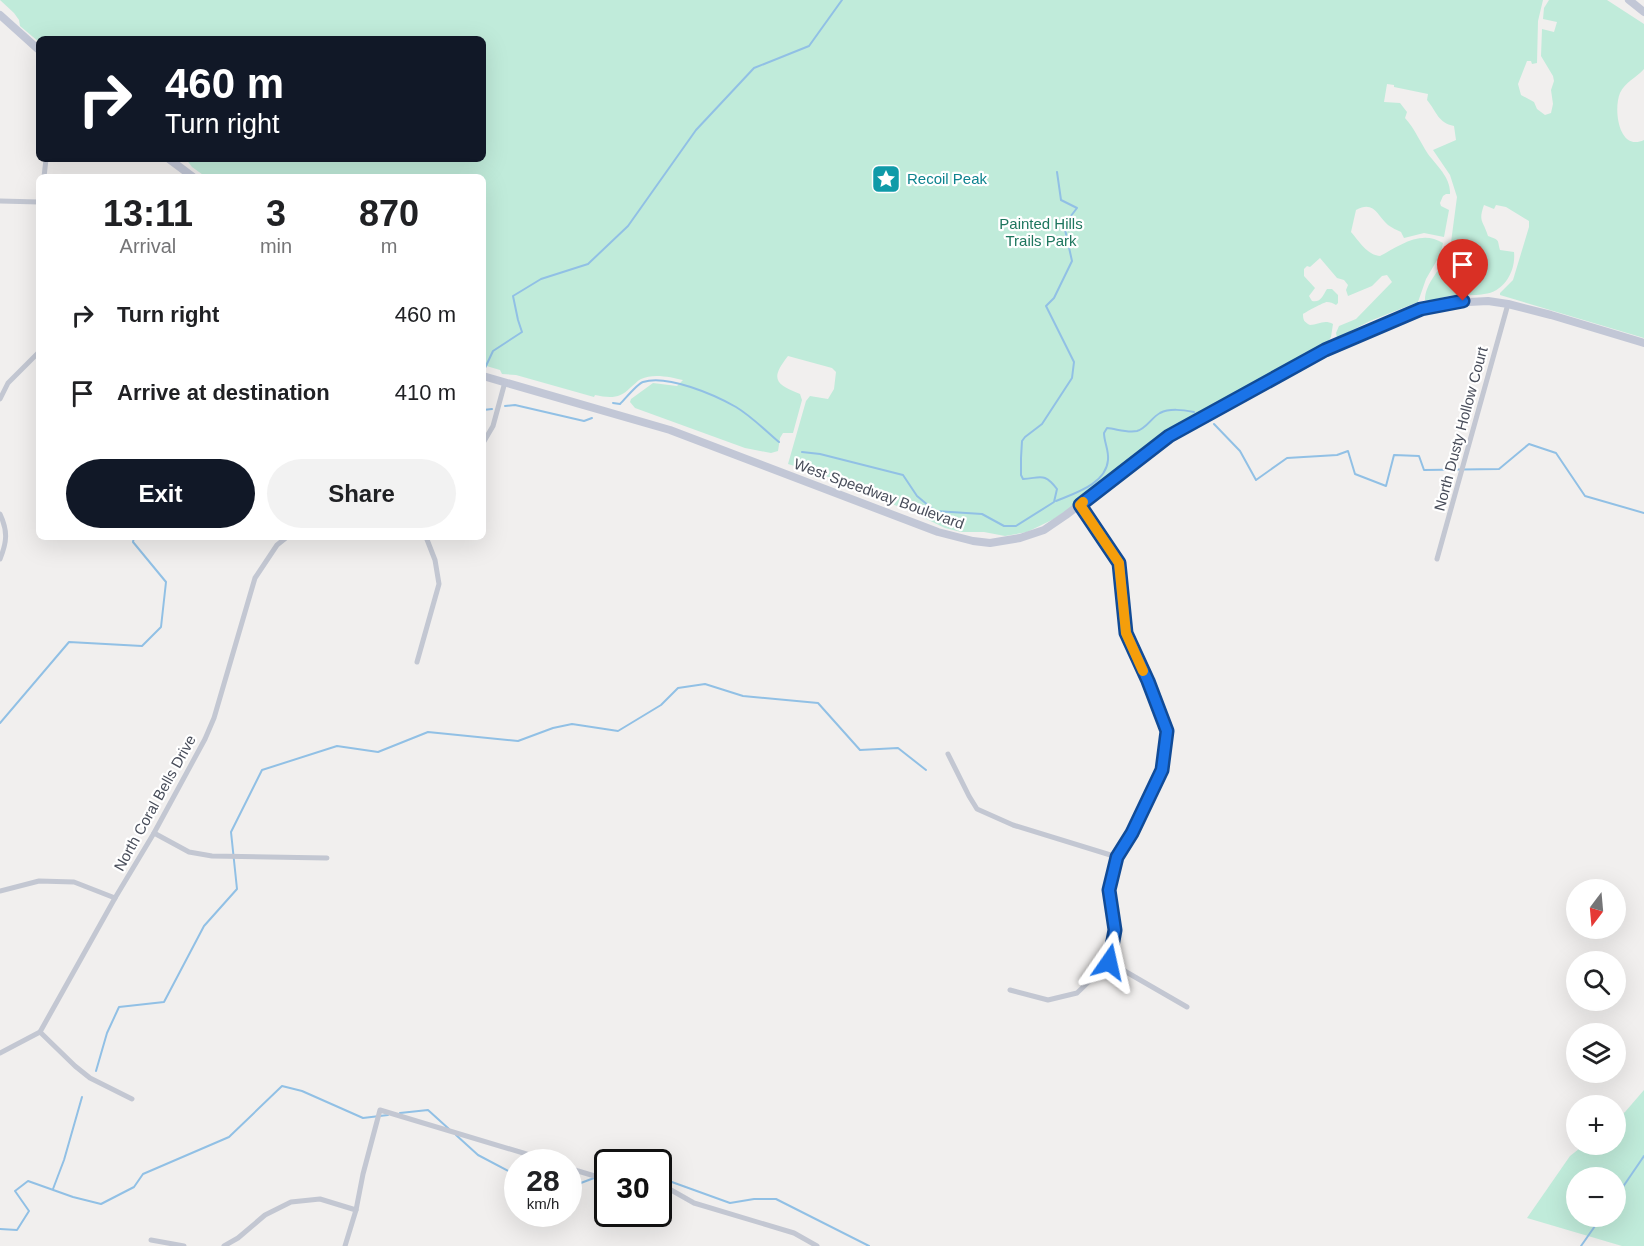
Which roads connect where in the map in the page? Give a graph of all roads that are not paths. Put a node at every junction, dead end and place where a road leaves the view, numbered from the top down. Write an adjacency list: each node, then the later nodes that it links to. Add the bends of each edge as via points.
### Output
1 (1629, 0): 2 (main road)
2 (1644, 12)
3 (0, 15): 4 (main road)
4 (36, 47)
5 (172, 162): 6 (main road)
6 (189, 174)
7 (0, 201): 8 (street)
8 (36, 202)
9 (1508, 304): 10 (main road, West Speedway Boulevard); 16 (main road, West Speedway Boulevard, via 1463,301 1429,307 1325,350 1169,436); 21 (street, North Dusty Hollow Court)
10 (1644, 343)
11 (36, 355): 14 (street, via 8,383)
12 (486, 377): 13 (main road, West Speedway Boulevard)
13 (505, 382): 15 (street); 16 (main road, West Speedway Boulevard, via 670,430 929,529 973,541 990,543 1028,536 1044,530)
14 (0, 399)
15 (486, 438)
16 (1080, 505): 25 (street, via 1119,563 1126,633 1167,731 1162,770)
17 (0, 514): 20 (street, via 6,543)
18 (282, 540): 24 (street, North Coral Bells Drive, via 255,578 209,729)
19 (427, 540): 22 (street, via 439,584)
20 (0, 559)
21 (1437, 560)
22 (417, 662)
23 (948, 754): 25 (street, via 977,809 1012,825)
24 (154, 833): 26 (street, via 189,852 212,856); 28 (street, North Coral Bells Drive)
25 (1117, 857): 29 (street, via 1109,890 1115,930)
26 (327, 858)
27 (0, 891): 28 (street, via 39,881 74,882)
28 (115, 898): 32 (street, North Coral Bells Drive)
29 (1109, 962): 30 (street, via 1077,993 1048,1000); 31 (street)
30 (1010, 990)
31 (1187, 1007)
32 (40, 1032): 33 (street); 34 (street, via 90,1078)
33 (0, 1053)
34 (132, 1099)
35 (510, 1149): 37 (street, via 380,1110)
36 (672, 1190): 42 (street, via 694,1203 794,1233)
37 (356, 1210): 40 (street, via 320,1199 291,1202 265,1215); 41 (street)
38 (151, 1240): 39 (street)
39 (184, 1246)
40 (224, 1246)
41 (345, 1246)
42 (817, 1246)

